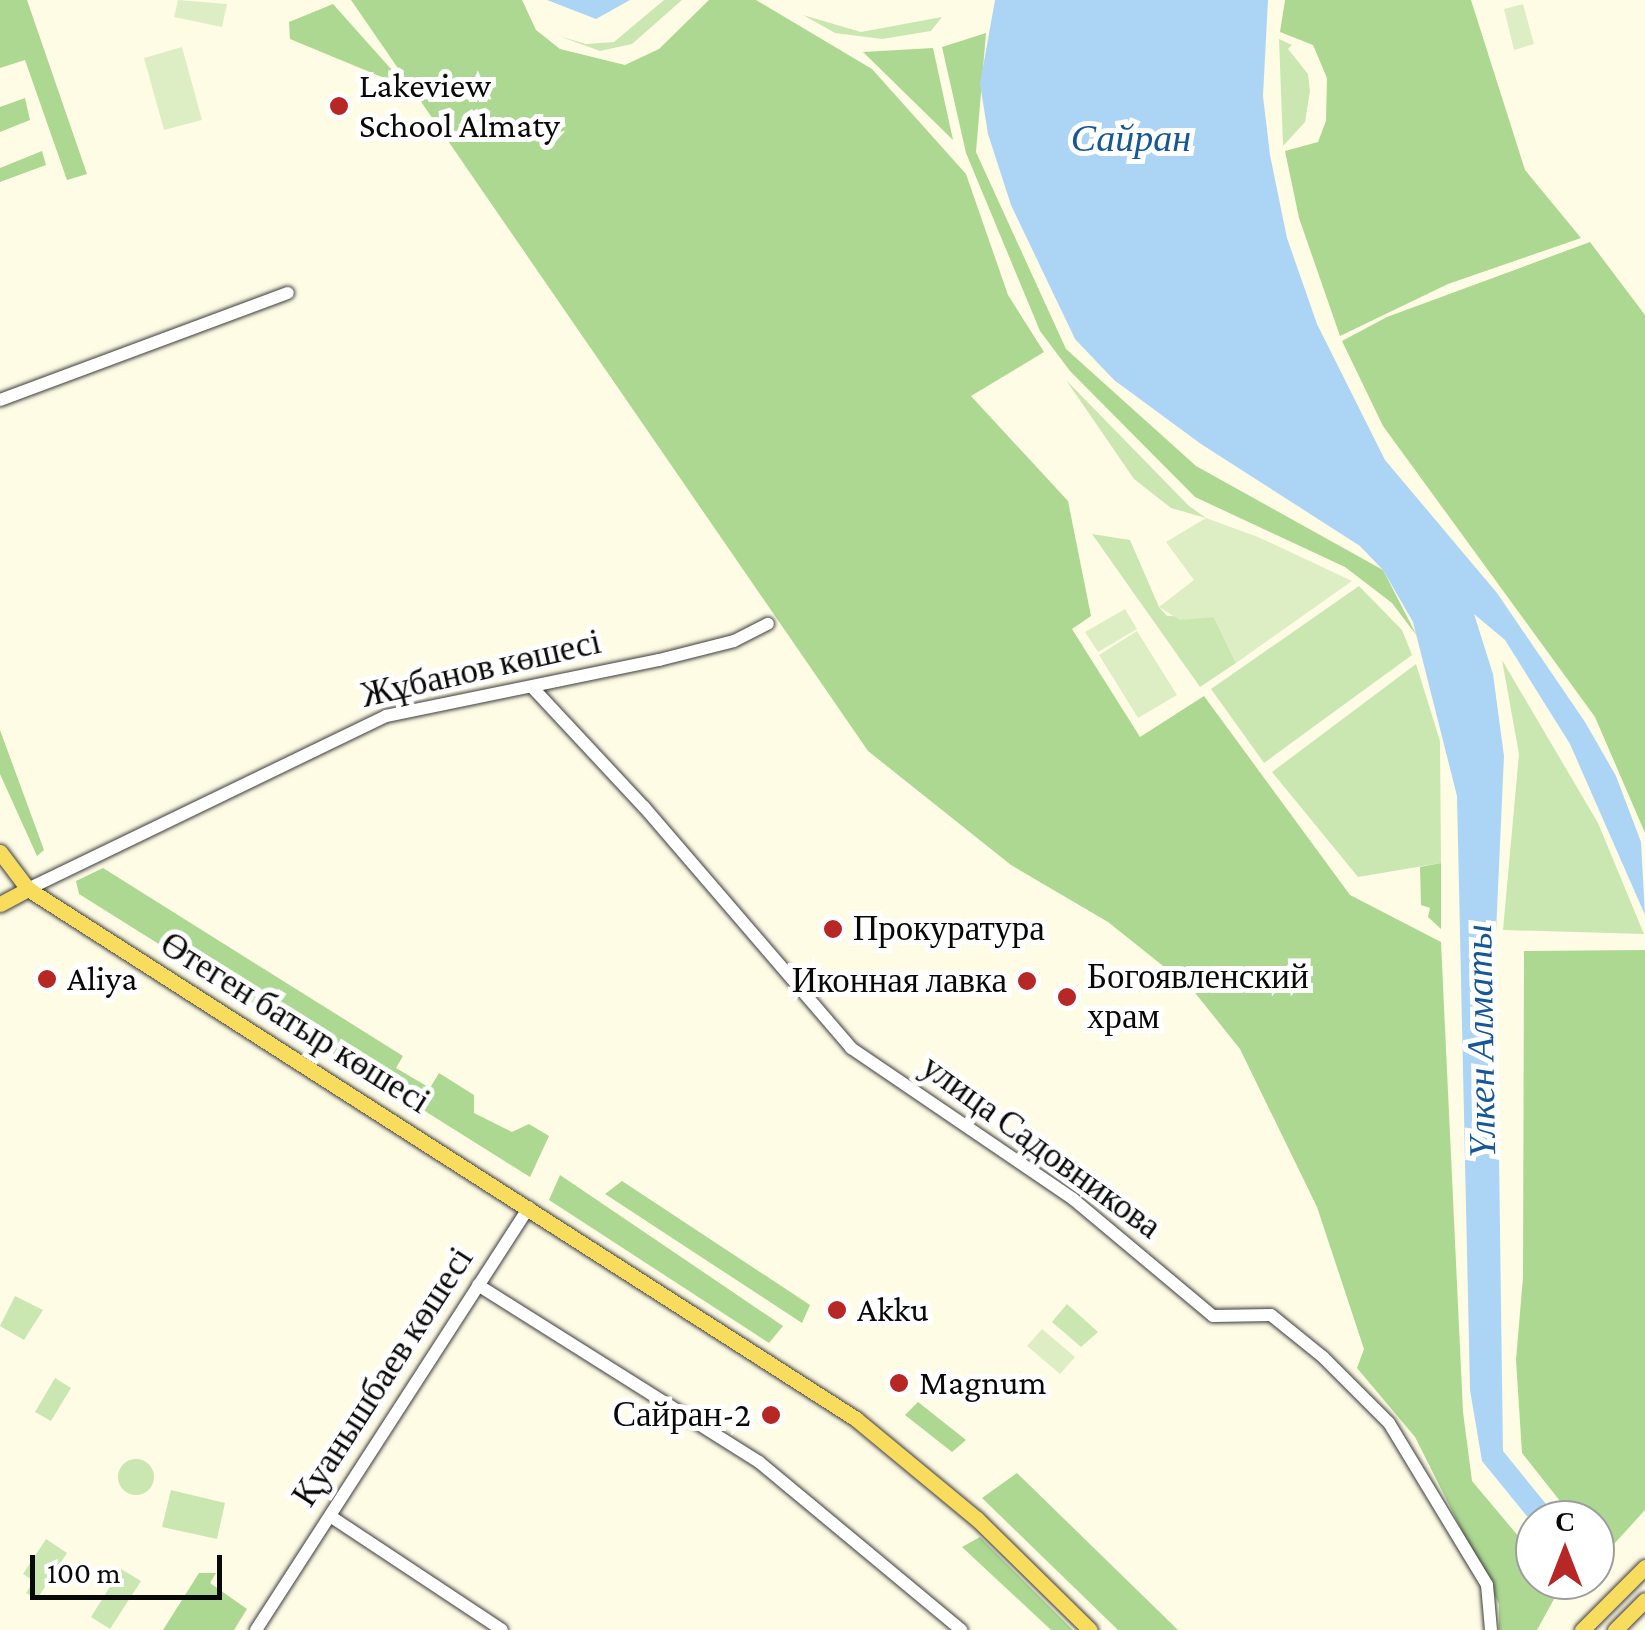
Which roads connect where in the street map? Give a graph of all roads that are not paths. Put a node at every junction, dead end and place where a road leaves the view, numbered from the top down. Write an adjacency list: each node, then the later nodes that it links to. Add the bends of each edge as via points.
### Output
1 (288, 293): 2 (street)
2 (0, 400)
3 (768, 624): 4 (street, Жұбанов көшесі, via 710,647)
4 (532, 687): 6 (street, Жұбанов көшесі, via 362,724); 17 (street, улица Садовникова, via 851,1048 1074,1199 1213,1316 1272,1316 1324,1358 1389,1423 1488,1585)
5 (0, 852): 6 (main road)
6 (28, 889): 7 (main road, Жұбанов көшесі); 8 (main road, Өтеген батыр көшесі)
7 (0, 904)
8 (529, 1208): 9 (street, Қуанышбаев көшесі); 16 (main road, Өтеген батыр көшесі, via 856,1419 978,1519)
9 (478, 1285): 10 (street, Қуанышбаев көшесі); 15 (street, via 759,1462)
10 (330, 1516): 13 (street, Қуанышбаев көшесі); 14 (street)
11 (1644, 1568): 18 (main road)
12 (1645, 1600): 19 (main road)
13 (256, 1630)
14 (502, 1630)
15 (961, 1630)
16 (1090, 1630)
17 (1491, 1630)
18 (1582, 1630)
19 (1615, 1630)

